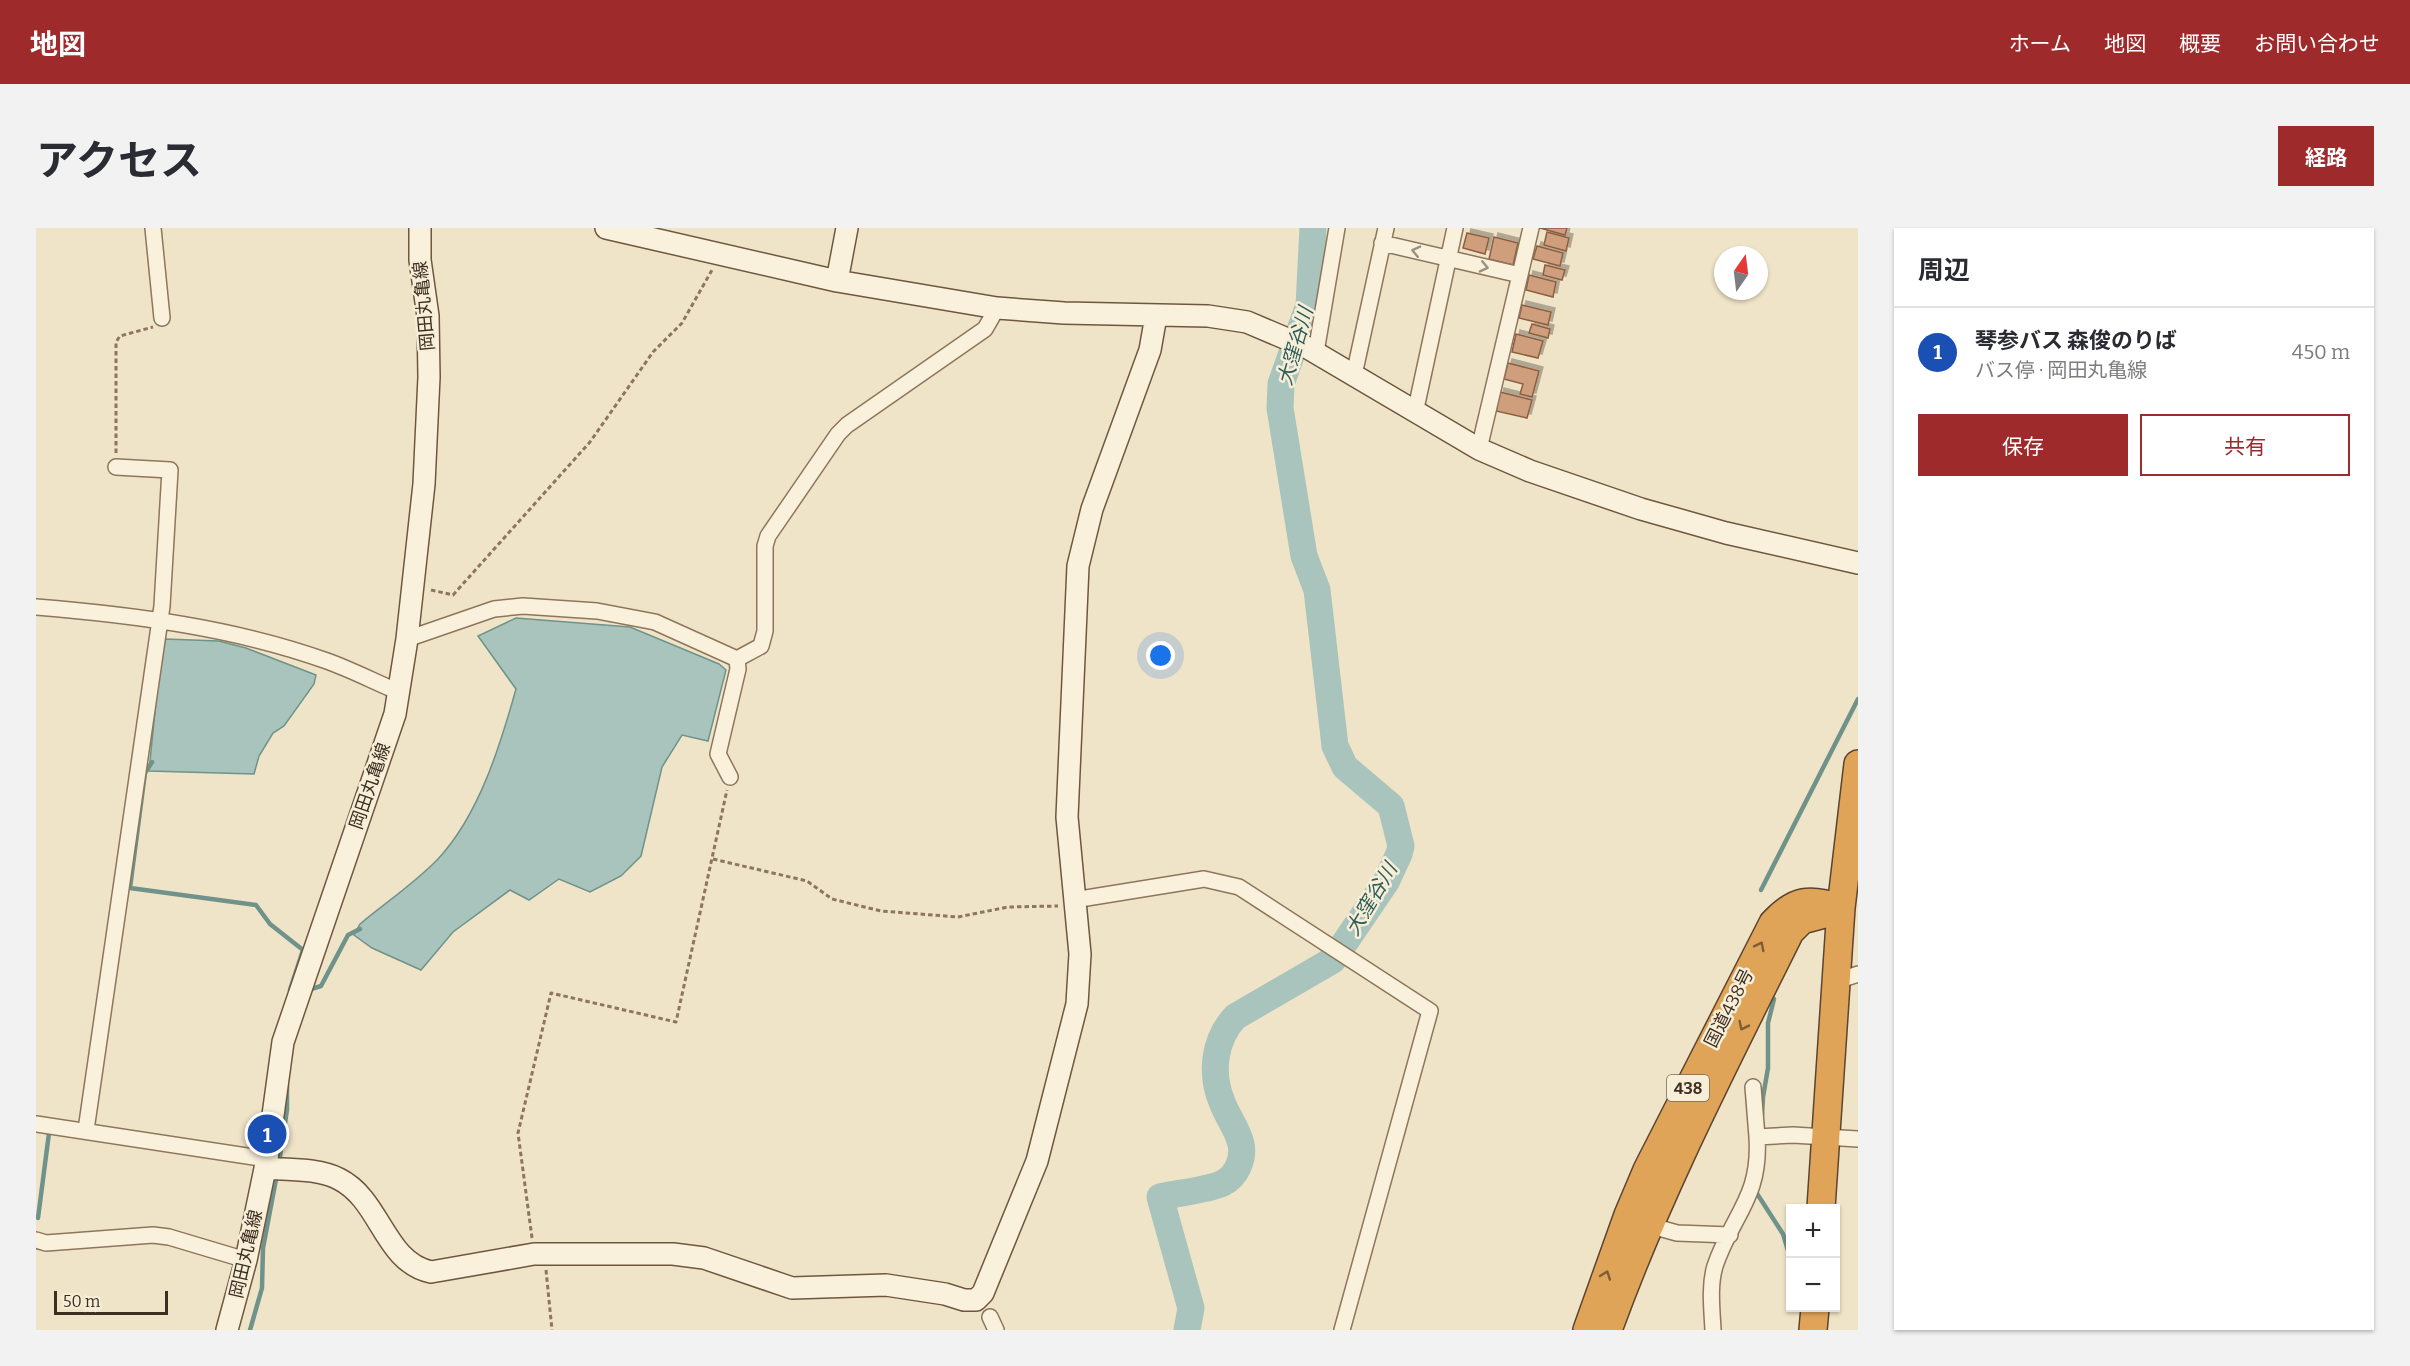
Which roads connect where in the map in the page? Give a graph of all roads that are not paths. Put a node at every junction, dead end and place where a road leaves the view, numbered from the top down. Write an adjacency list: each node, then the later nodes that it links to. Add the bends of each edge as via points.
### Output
1 (153, 228): 14 (street)
2 (420, 228): 23 (street, 岡田丸亀線, via 429,377 424,484)
3 (606, 228): 11 (street)
4 (847, 228): 11 (street)
5 (1337, 228): 15 (street)
6 (1455, 228): 9 (street)
7 (1531, 228): 10 (street)
8 (1384, 236): 9 (street, one-way to 8); 16 (street)
9 (1449, 258): 10 (street, one-way to 10); 17 (street)
10 (1520, 275): 18 (street)
11 (837, 281): 12 (street)
12 (997, 308): 13 (street); 24 (street, via 985,329 838,434 768,536 765,631 761,646)
13 (1156, 316): 15 (street, via 1247,322); 28 (street, via 1150,350 1092,509 1078,566 1066,817)
14 (162, 318)
15 (1305, 346): 16 (street)
16 (1353, 375): 17 (street)
17 (1415, 412): 18 (street)
18 (1479, 449): 20 (street, via 1540,475 1641,509)
19 (116, 467): 22 (street, via 170,470)
20 (1858, 563)
21 (36, 607): 22 (street)
22 (158, 623): 25 (street, via 224,632 327,661); 33 (street)
23 (407, 639): 24 (street, via 494,609 523,606 597,611 645,620); 25 (street, 岡田丸亀線)
24 (737, 659): 27 (street, via 718,754)
25 (399, 692): 37 (street, 岡田丸亀線, via 395,714 283,1042)
26 (1858, 764): 29 (highway)
27 (730, 777)
28 (1074, 903): 37 (street, via 1080,954 1071,1032 1037,1161 983,1293 976,1300 886,1285 792,1288 704,1258 673,1254 539,1254 431,1272 415,1268 402,1258 369,1206 348,1184 321,1173); 45 (street, via 1204,879 1219,880 1239,887 1430,1011)
29 (1841, 908): 30 (highway); 39 (highway, 国道438号 / 438, one-way to 39, via 1822,917 1802,920 1790,932); 46 (highway, 国道438号 / 438, one-way to 29, via 1647,1170 1773,923 1788,906 1821,901)
30 (1847, 978): 35 (highway)
31 (1753, 1087): 34 (street)
32 (36, 1124): 33 (street)
33 (86, 1130): 37 (street)
34 (1761, 1137): 35 (street); 40 (street, via 1759,1162 1748,1200)
35 (1826, 1137): 36 (street); 38 (highway)
36 (1858, 1139)
37 (272, 1167): 42 (street, 岡田丸亀線)
38 (1821, 1204)
39 (1648, 1225): 40 (street, via 1677,1233); 47 (highway, 国道438号 / 438)
40 (1730, 1235): 48 (street, via 1712,1282)
41 (36, 1240): 42 (street, via 46,1243 153,1235)
42 (246, 1260): 44 (street, 岡田丸亀線)
43 (1815, 1312): 49 (highway)
44 (227, 1330)
45 (1342, 1330)
46 (1587, 1330)
47 (1608, 1330)
48 (1713, 1330)
49 (1813, 1330)

